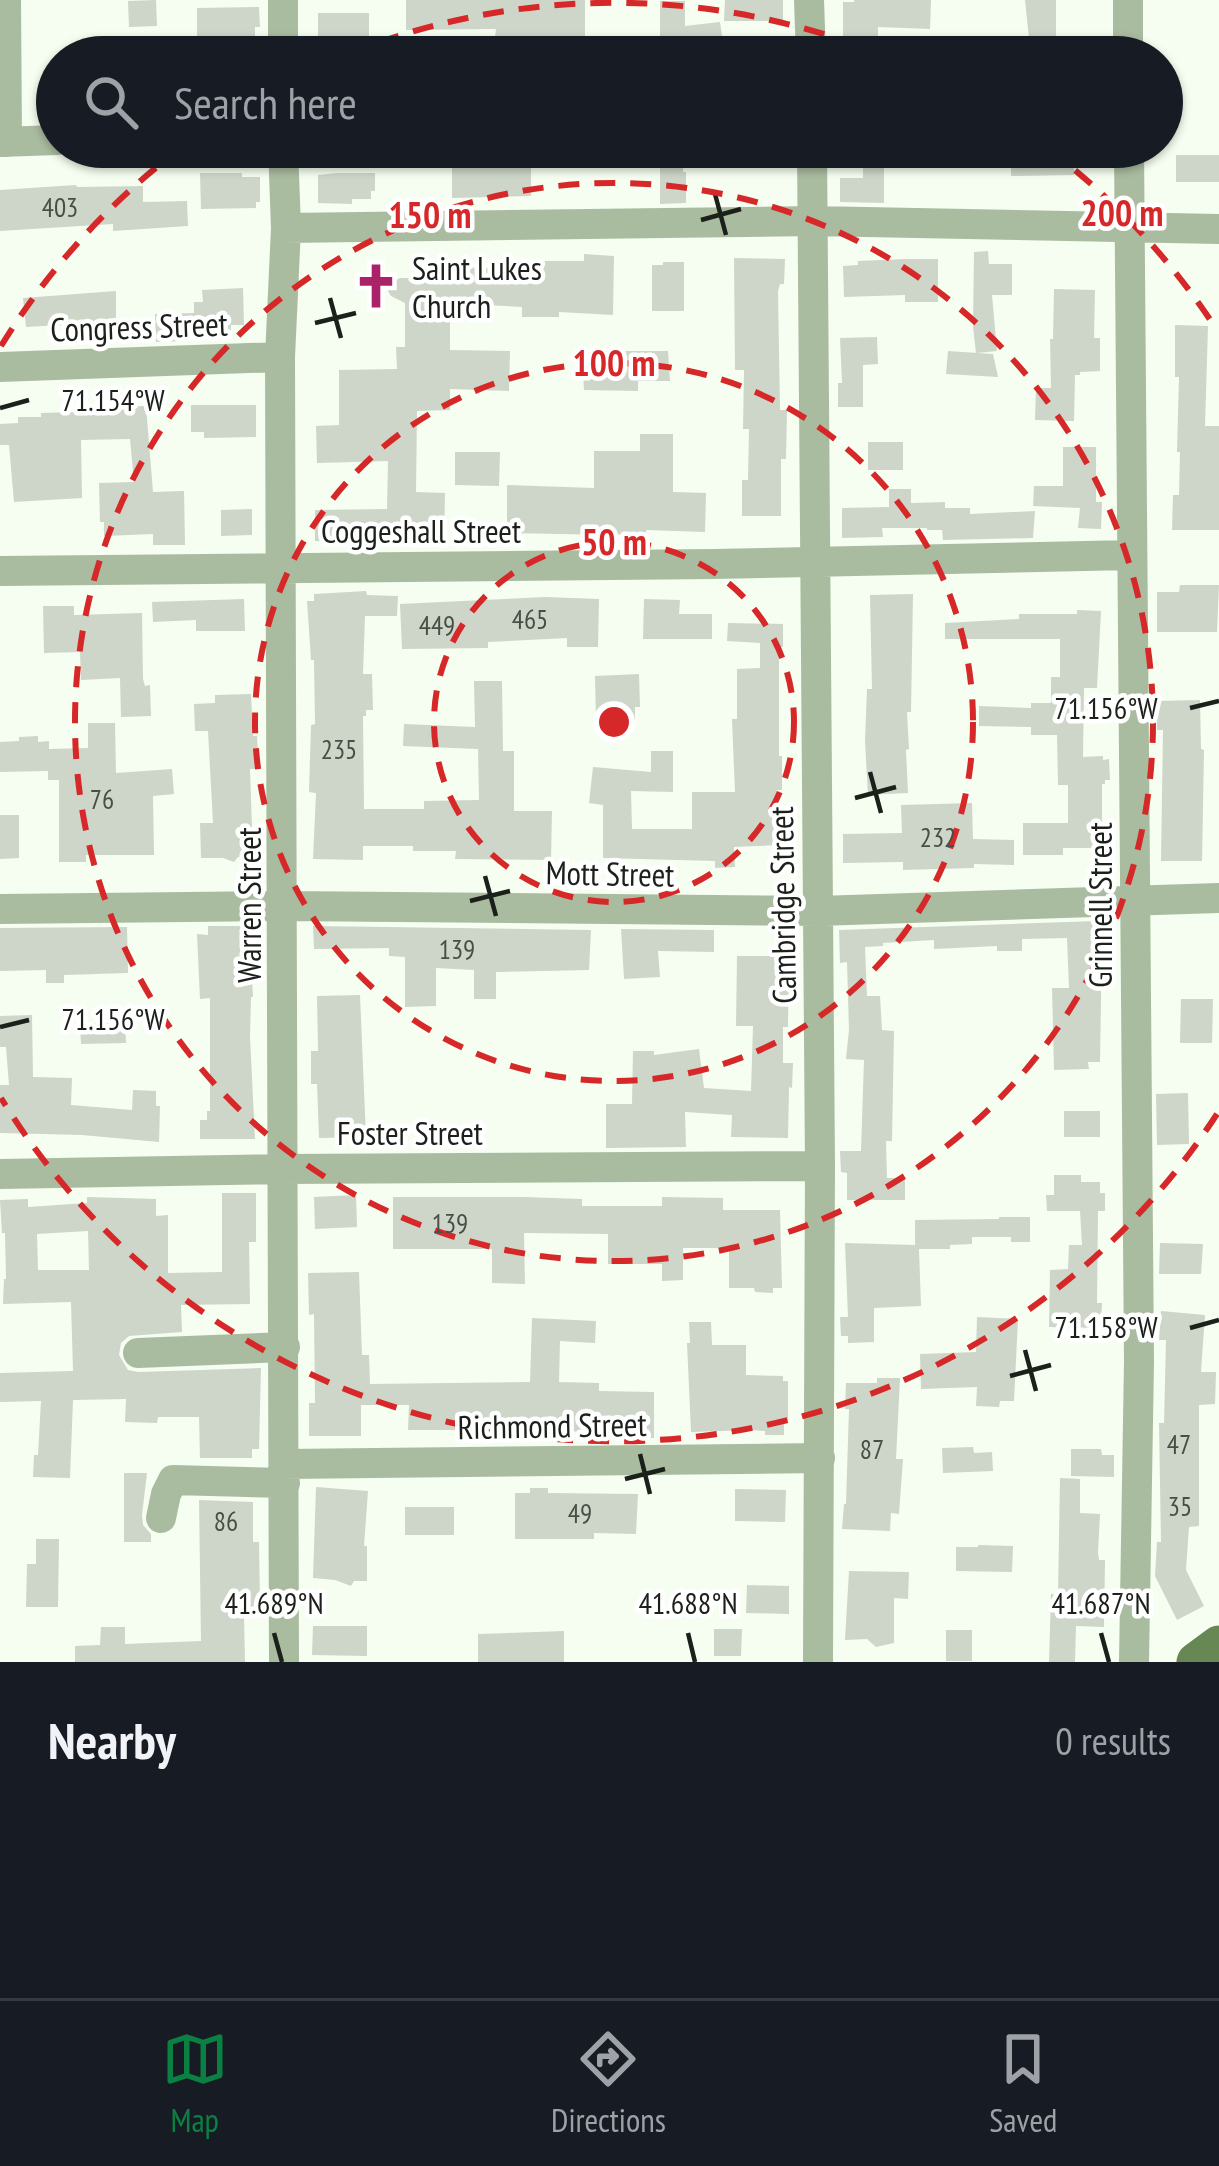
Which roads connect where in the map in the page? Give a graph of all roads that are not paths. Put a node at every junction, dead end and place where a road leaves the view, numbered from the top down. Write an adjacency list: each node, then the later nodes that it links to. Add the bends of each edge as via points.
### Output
1 (6, 0): 9 (street)
2 (284, 0): 5 (street)
3 (809, 0): 6 (street)
4 (1127, 0): 7 (street)
5 (283, 36)
6 (810, 36)
7 (1128, 36)
8 (36, 141): 9 (street)
9 (4, 142)
10 (284, 168): 15 (street, Warren Street)
11 (813, 168): 13 (street, Cambridge Street)
12 (1130, 168): 14 (street, Grinnell Street)
13 (814, 221): 14 (street); 15 (street); 20 (street, Cambridge Street)
14 (1131, 227): 16 (street); 19 (street, Grinnell Street)
15 (286, 228): 17 (street, Warren Street)
16 (1219, 229)
17 (280, 357): 18 (street, Congress Street); 21 (street, Warren Street)
18 (0, 368)
19 (1131, 556): 20 (street, Coggeshall Street); 23 (street, Grinnell Street)
20 (814, 562): 21 (street, Coggeshall Street); 27 (street, Cambridge Street)
21 (282, 566): 22 (street, Coggeshall Street); 25 (street, Warren Street)
22 (0, 571)
23 (1135, 898): 24 (street, Mott Street); 27 (street, Mott Street); 39 (street, Grinnell Street)
24 (1219, 898)
25 (284, 906): 26 (street, Mott Street); 27 (street, Mott Street); 29 (street, Warren Street)
26 (0, 909)
27 (818, 911): 28 (street, Cambridge Street)
28 (820, 1166): 29 (street, Foster Street); 33 (street, Cambridge Street)
29 (284, 1169): 30 (street, Foster Street); 31 (street, Warren Street)
30 (0, 1174)
31 (285, 1348): 32 (street); 34 (street, Warren Street)
32 (138, 1353)
33 (820, 1458): 34 (street, Richmond Street); 38 (street, Cambridge Street)
34 (285, 1473): 35 (street, Richmond Street, via 173,1480); 37 (street, Warren Street)
35 (161, 1518)
36 (1219, 1645): 40 (main road)
37 (284, 1662)
38 (818, 1662)
39 (1134, 1662)
40 (1196, 1662)

